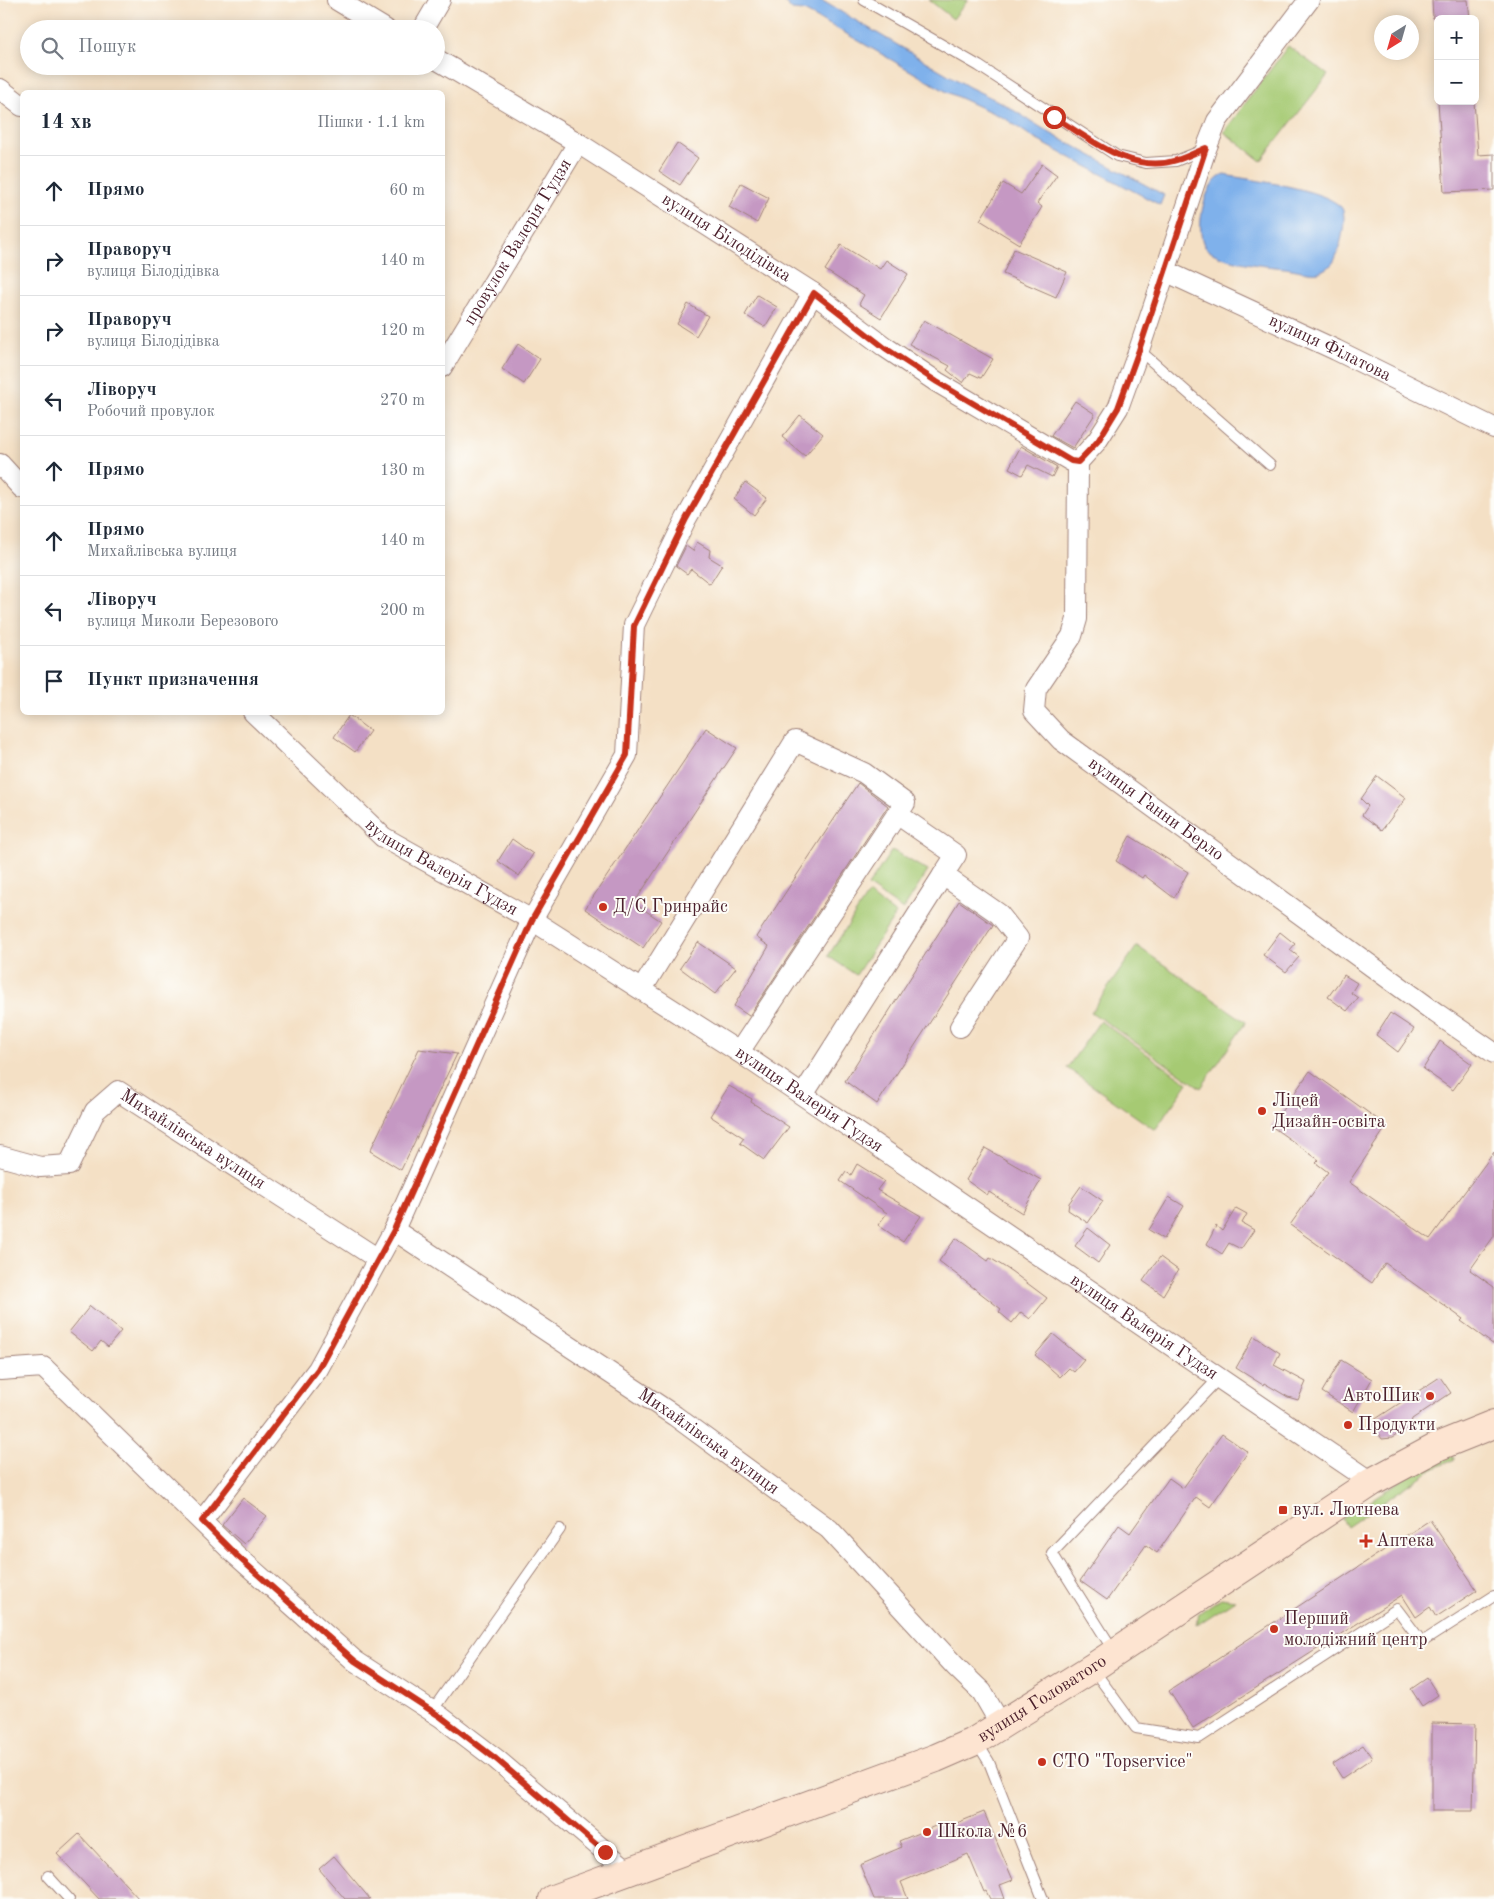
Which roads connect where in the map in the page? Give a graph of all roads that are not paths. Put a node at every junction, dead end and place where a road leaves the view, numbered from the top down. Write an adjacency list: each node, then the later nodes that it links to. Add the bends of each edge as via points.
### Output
1 (337, 0): 5 (street)
2 (440, 0): 6 (street)
3 (864, 0): 11 (lane, via 979,66 1117,156 1146,162 1176,161)
4 (1309, 0): 11 (street, via 1217,121)
5 (370, 20)
6 (428, 20)
7 (445, 64): 10 (street, вулиця Білодідівка)
8 (0, 89): 9 (street)
9 (20, 104)
10 (578, 143): 13 (street, вулиця Білодідівка); 15 (street, провулок Валерія Гудзя)
11 (1206, 148): 12 (street)
12 (1165, 271): 14 (street); 16 (street, вулиця Філатова)
13 (814, 293): 17 (street, вулиця Білодідівка, via 885,348 937,382 1071,461); 24 (street, via 686,519 634,626 627,755)
14 (1139, 350): 17 (street, via 1118,408 1098,441); 19 (lane)
15 (445, 362)
16 (1494, 428)
17 (1078, 462): 28 (street, вулиця Ганни Берло, via 1077,619 1072,636 1036,689 1034,710 1069,746 1420,1002)
18 (0, 464): 20 (street)
19 (1270, 465)
20 (20, 486)
21 (256, 715): 24 (street, вулиця Валерія Гудзя, via 383,837)
22 (897, 814): 23 (street, via 956,855); 25 (street, via 905,802 864,772 794,741); 27 (street)
23 (942, 875): 26 (street, via 999,914 1018,938); 29 (street)
24 (532, 920): 25 (street, вулиця Валерія Гудзя); 31 (street)
25 (642, 989): 27 (street, вулиця Валерія Гудзя)
26 (960, 1027)
27 (739, 1052): 29 (street, вулиця Валерія Гудзя)
28 (1494, 1052)
29 (803, 1095): 34 (street, вулиця Валерія Гудзя)
30 (0, 1156): 32 (street, Михайлівська вулиця, via 40,1167 69,1165 96,1111 118,1091)
31 (394, 1230): 32 (street); 43 (street, Михайлівська вулиця, via 675,1416 829,1529 954,1666 982,1692)
32 (378, 1259): 37 (street, via 318,1369)
33 (0, 1370): 37 (street, via 43,1367)
34 (1220, 1377): 36 (street, вулиця Валерія Гудзя); 40 (lane, via 1052,1553)
35 (1494, 1424): 36 (main road, вулиця Головатого, via 1439,1446)
36 (1372, 1482): 40 (main road, вулиця Головатого)
37 (202, 1521): 42 (street, via 355,1661)
38 (560, 1529): 42 (lane)
39 (1494, 1596): 41 (lane, via 1422,1642 1397,1609 1199,1738 1136,1728)
40 (1115, 1653): 41 (main road, вулиця Головатого)
41 (1092, 1668): 43 (main road, вулиця Головатого)
42 (432, 1711): 45 (street, via 496,1759)
43 (1001, 1725): 44 (main road, вулиця Головатого)
44 (975, 1741): 45 (main road, вулиця Головатого); 49 (lane, via 989,1762)
45 (627, 1870): 48 (main road, вулиця Головатого)
46 (48, 1876): 47 (lane)
47 (69, 1899)
48 (553, 1899)
49 (1043, 1899)

